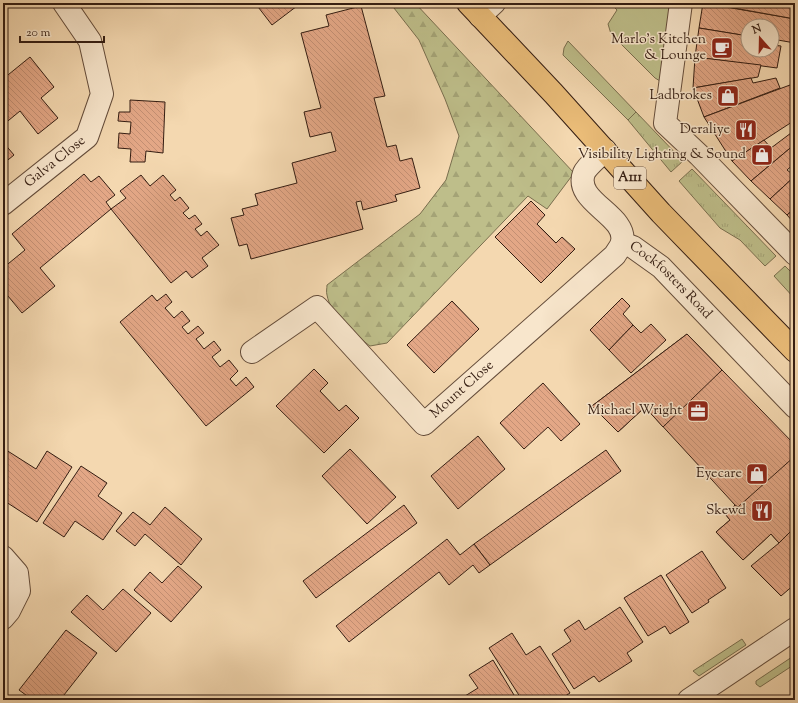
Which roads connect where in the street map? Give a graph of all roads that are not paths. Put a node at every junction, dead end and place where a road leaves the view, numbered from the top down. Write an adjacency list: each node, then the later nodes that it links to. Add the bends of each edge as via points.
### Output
1 (64, 3): 5 (street, Galva Close, via 90,41 102,94 87,138)
2 (681, 3): 7 (street, via 665,123)
3 (481, 7): 4 (main road, A111)
4 (605, 150): 6 (street, Cockfosters Road, via 585,171 584,188 617,224 623,234); 8 (main road, A111)
5 (3, 204)
6 (622, 243): 9 (street, Mount Close, via 615,255 424,424 317,307); 10 (street, Cockfosters Road, via 633,247 661,267)
7 (795, 254)
8 (795, 351)
9 (252, 352)
10 (795, 407)
11 (3, 557): 12 (street, via 17,573 19,591)
12 (3, 618)
13 (795, 630): 14 (street)
14 (689, 700)

